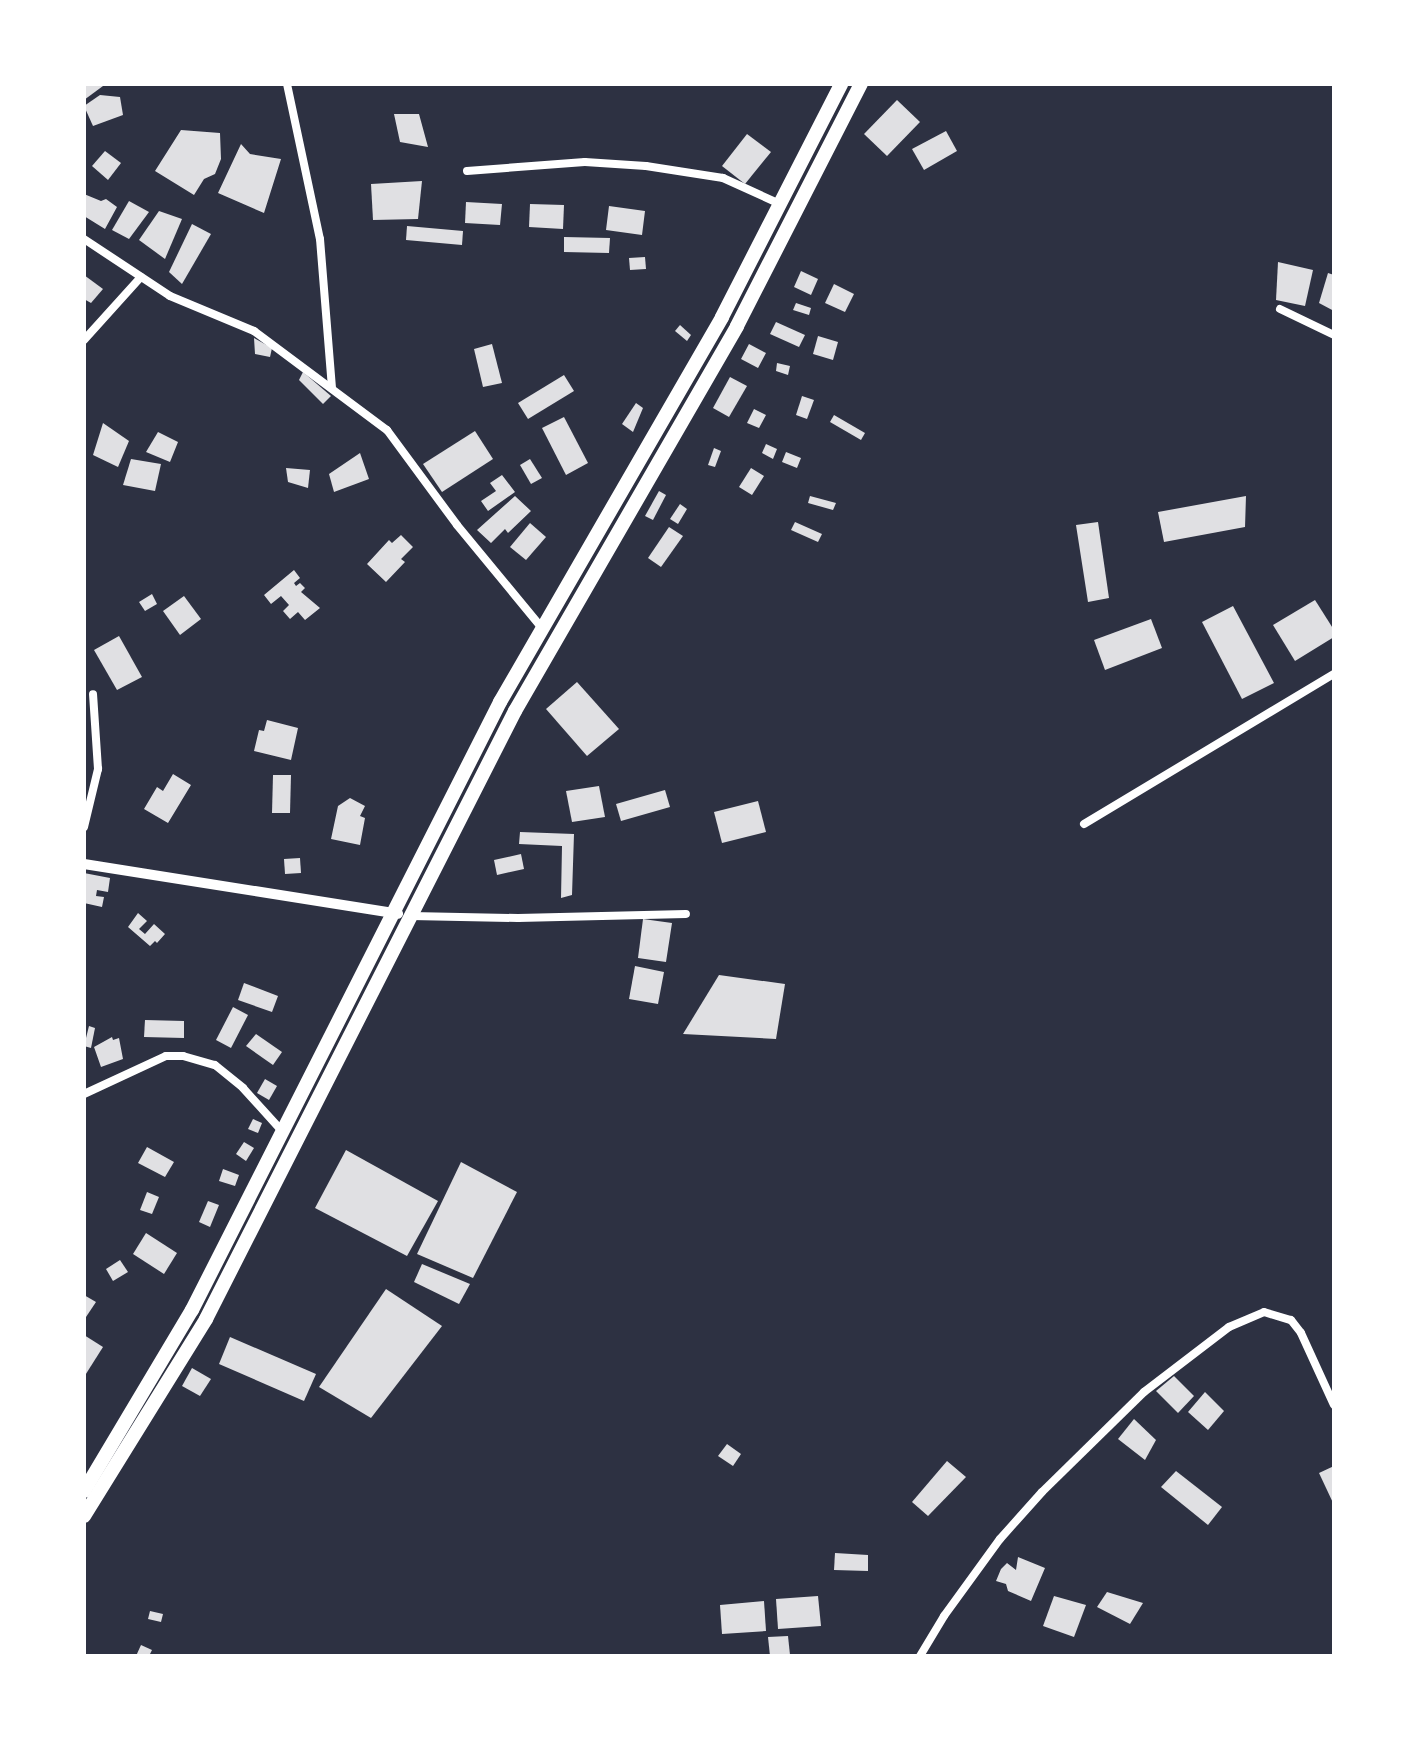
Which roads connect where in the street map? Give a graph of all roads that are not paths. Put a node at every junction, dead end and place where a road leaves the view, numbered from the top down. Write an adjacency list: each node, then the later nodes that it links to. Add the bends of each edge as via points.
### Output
1 (287, 84): 13 (street, via 320,239)
2 (841, 84): 5 (main road)
3 (861, 84): 10 (main road)
4 (467, 171): 5 (street, via 585,162 646,166 723,178)
5 (781, 204): 9 (main road)
6 (84, 239): 7 (street)
7 (141, 277): 12 (street); 13 (street, via 194,308 254,331)
8 (1280, 309): 11 (street)
9 (722, 317): 10 (main road); 14 (main road)
10 (737, 326): 22 (main road, via 515,711)
11 (1334, 335)
12 (84, 340)
13 (332, 389): 14 (street, via 387,430)
14 (542, 628): 20 (main road)
15 (1334, 674): 17 (street)
16 (93, 694): 18 (street, via 98,769)
17 (1084, 824)
18 (84, 827)
19 (84, 864): 20 (street)
20 (391, 914): 22 (street); 24 (main road)
21 (686, 914): 22 (street)
22 (411, 916): 26 (main road, via 206,1319)
23 (84, 1094): 24 (street, via 166,1056 183,1056 215,1065)
24 (282, 1131): 26 (main road, via 192,1310)
25 (1334, 1405): 28 (street, via 1291,1320 1264,1312 1229,1327 1144,1392 1042,1492 1000,1539)
26 (87, 1497): 27 (main road)
27 (84, 1516)
28 (920, 1656)

